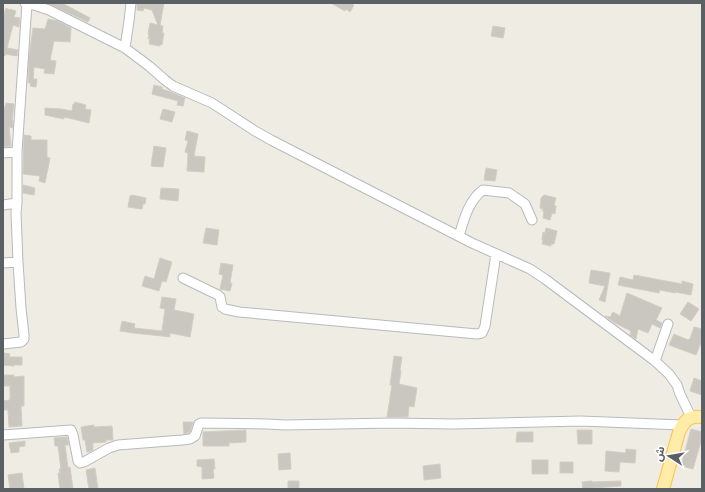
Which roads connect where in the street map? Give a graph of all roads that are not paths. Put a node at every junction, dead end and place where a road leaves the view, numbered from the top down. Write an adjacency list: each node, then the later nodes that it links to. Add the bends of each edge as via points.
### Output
1 (26, 3): 3 (street, via 49,10); 4 (street)
2 (131, 3): 3 (street)
3 (125, 48): 9 (street, via 173,86 212,103 270,140)
4 (17, 152): 5 (street); 6 (street)
5 (3, 153)
6 (17, 203): 7 (street); 11 (street)
7 (3, 205)
8 (532, 220): 9 (street, via 525,204 518,198 509,193 483,190 474,198)
9 (459, 236): 10 (street)
10 (496, 254): 13 (street, via 485,326 482,333 477,334 231,310 222,307 218,295); 16 (street, via 545,278)
11 (18, 262): 12 (street); 15 (street, via 24,339 21,342)
12 (3, 263)
13 (183, 278)
14 (668, 324): 16 (street)
15 (3, 344)
16 (656, 361): 17 (street, via 677,384)
17 (692, 420): 18 (street, via 454,424 201,423 195,436 190,439 118,445 80,463 71,430); 19 (main road, via 679,432)
18 (3, 435)
19 (663, 489)

